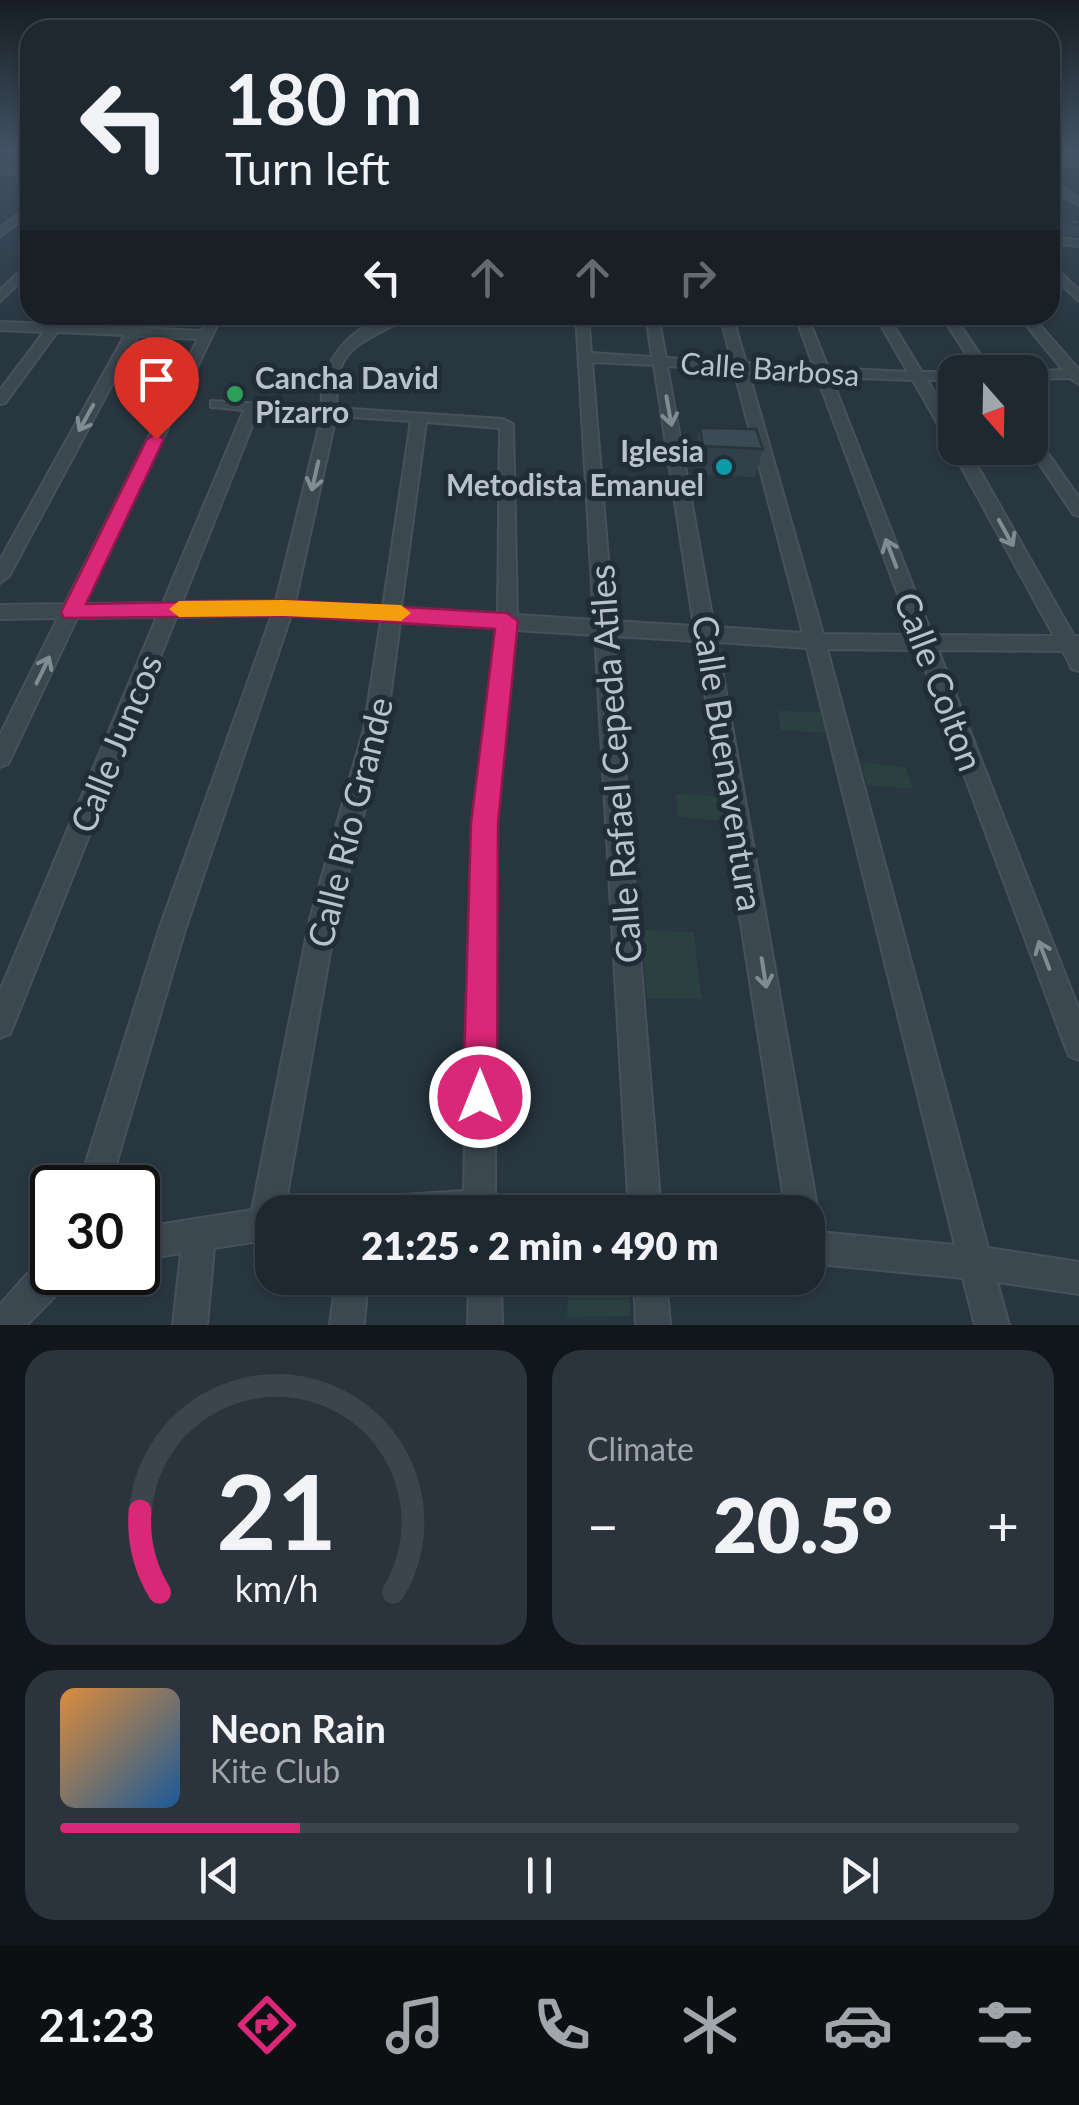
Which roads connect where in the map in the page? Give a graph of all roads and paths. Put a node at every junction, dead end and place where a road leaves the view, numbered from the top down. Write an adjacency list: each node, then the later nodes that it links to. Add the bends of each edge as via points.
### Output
1 (20, 218): 2 (street)
2 (0, 233)
3 (20, 276): 5 (street)
4 (1060, 277): 6 (street)
5 (0, 297)
6 (1079, 297)
7 (55, 325): 19 (street)
8 (137, 325): 20 (street)
9 (211, 325): 21 (street)
10 (374, 325): 35 (street, via 342,350 326,394)
11 (583, 325): 23 (street, Calle Rafael Cepeda Atiles)
12 (654, 325): 24 (street, Calle Buenaventura)
13 (729, 325): 25 (street)
14 (805, 325): 26 (street, Calle Colton)
15 (887, 325): 28 (street)
16 (953, 325): 22 (street)
17 (1033, 325): 30 (street)
18 (0, 326): 19 (street)
19 (52, 329): 20 (street); 31 (street)
20 (133, 332): 21 (street); 40 (street, one-way to 40)
21 (206, 335): 44 (street)
22 (973, 355)
23 (585, 357): 24 (street, Calle Barbosa); 47 (street, Calle Rafael Cepeda Atiles)
24 (660, 361): 25 (street, Calle Barbosa); 48 (street, Calle Buenaventura, one-way to 48)
25 (739, 365): 26 (street, Calle Barbosa); 49 (street)
26 (822, 372): 28 (street, Calle Barbosa); 50 (street, Calle Colton, one-way to 26)
27 (1048, 375): 30 (street)
28 (919, 376): 29 (street, Calle Barbosa); 34 (street)
29 (938, 376)
30 (1077, 376)
31 (0, 400)
32 (216, 404): 33 (street)
33 (252, 406): 35 (street); 42 (street, Calle Juncos)
34 (938, 410)
35 (330, 412): 36 (street); 41 (street, one-way to 41)
36 (419, 418): 45 (street, Calle Río Grande); 46 (street, via 503,425)
37 (1048, 464): 39 (street)
38 (969, 465): 51 (street, one-way to 51)
39 (1079, 510)
40 (0, 576)
41 (284, 608): 42 (street); 45 (street); 55 (street, via 172,930)
42 (168, 610): 44 (street); 53 (street, Calle Juncos)
43 (0, 612): 44 (street)
44 (72, 612): 52 (street, one-way to 44)
45 (393, 613): 46 (street); 56 (street, Calle Río Grande, via 375,729 323,919)
46 (507, 621): 47 (street); 57 (street, via 484,823)
47 (604, 628): 48 (street); 58 (street, Calle Rafael Cepeda Atiles)
48 (709, 635): 49 (street); 59 (street, Calle Buenaventura, one-way to 59)
49 (815, 641): 50 (street); 64 (street)
50 (926, 643): 51 (street); 54 (street, Calle Colton, one-way to 50)
51 (1076, 650)
52 (0, 757)
53 (0, 1024)
54 (1079, 1046)
55 (100, 1165)
56 (274, 1195)
57 (487, 1195)
58 (644, 1195)
59 (799, 1195)
60 (255, 1225): 61 (street)
61 (199, 1234): 62 (street); 71 (street)
62 (160, 1240)
63 (825, 1248): 64 (street)
64 (976, 1263): 65 (street); 75 (street)
65 (1079, 1278)
66 (31, 1295): 70 (street)
67 (351, 1295): 72 (street)
68 (485, 1295): 73 (street)
69 (651, 1295): 74 (street)
70 (5, 1325)
71 (190, 1325)
72 (348, 1325)
73 (485, 1325)
74 (654, 1325)
75 (992, 1325)

